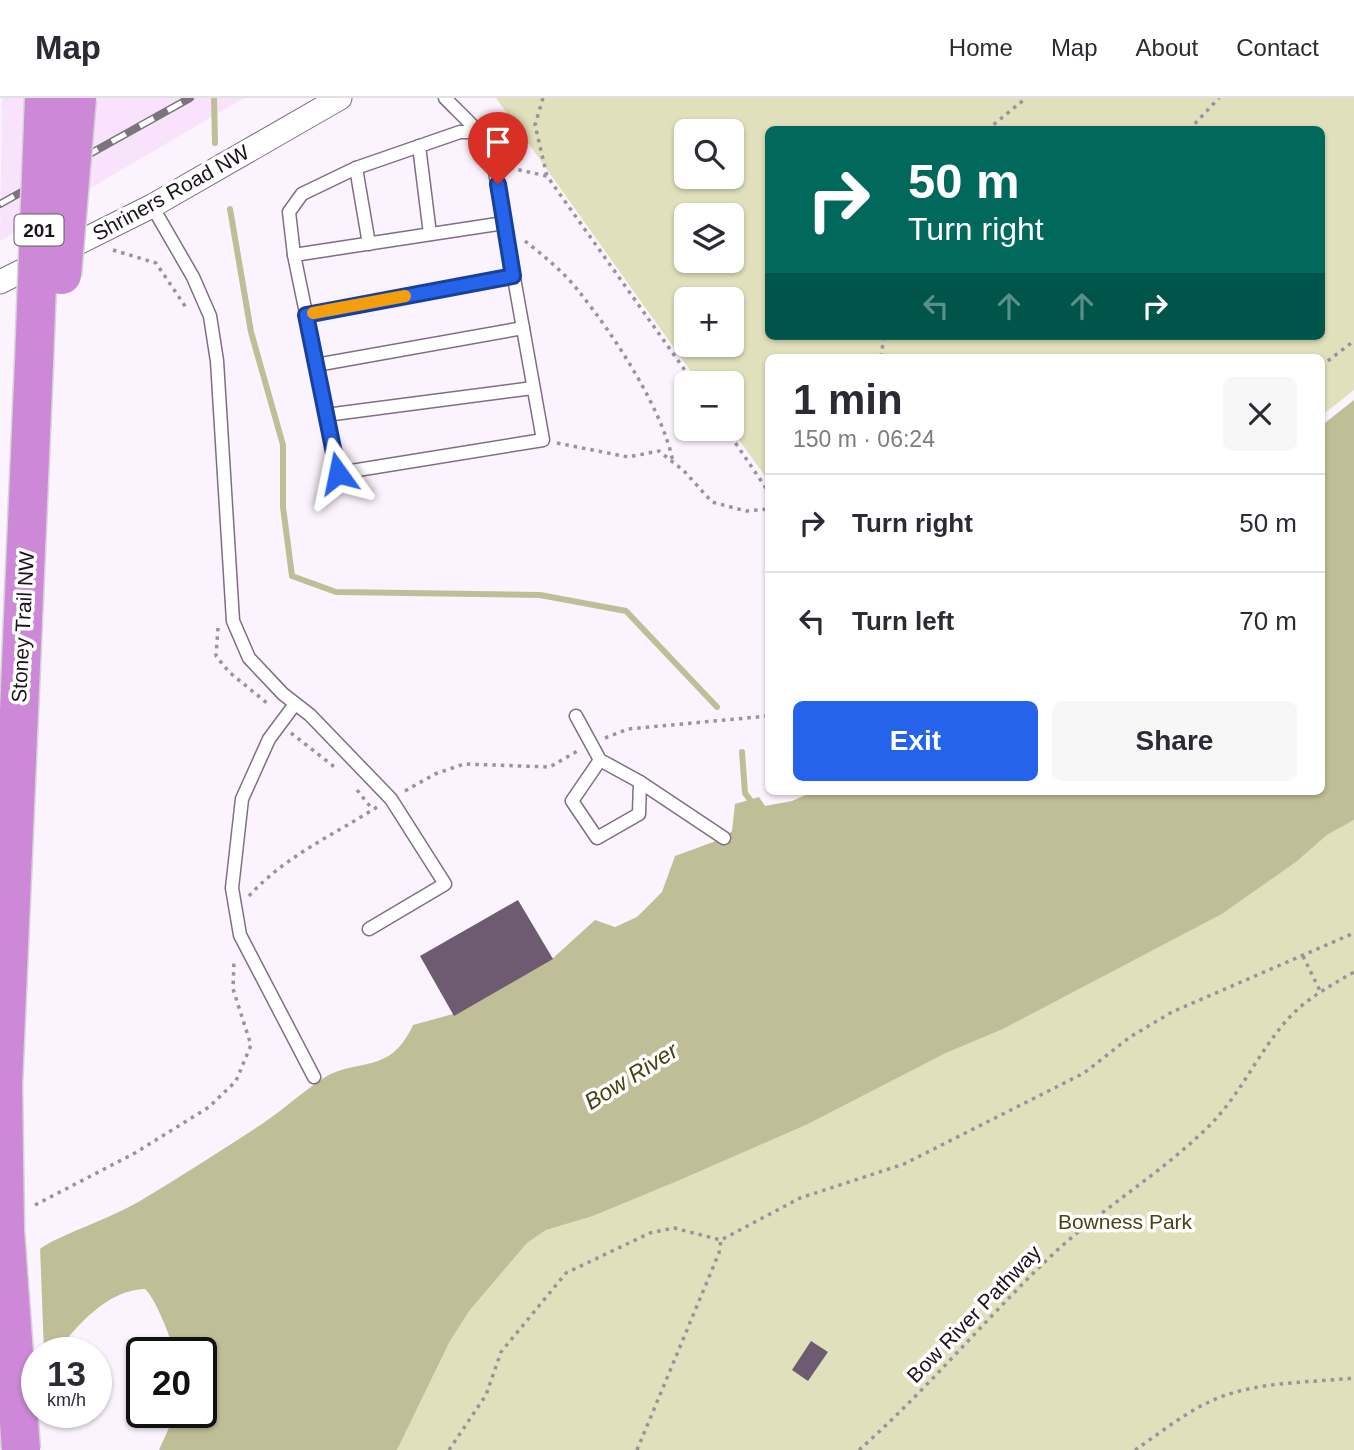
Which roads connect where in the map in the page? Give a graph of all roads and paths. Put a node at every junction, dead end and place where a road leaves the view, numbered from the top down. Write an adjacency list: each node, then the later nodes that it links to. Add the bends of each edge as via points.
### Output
1 (44, 98): 28 (highway, Stoney Trail NW / 201, bridge)
2 (77, 98): 28 (highway, bridge)
3 (340, 98): 15 (street, Shriners Road NW)
4 (445, 98): 10 (lane)
5 (543, 98): 14 (path, via 535,125)
6 (1026, 98): 8 (path)
7 (1219, 98): 9 (path)
8 (992, 126)
9 (1193, 126)
10 (477, 132): 11 (lane, via 460,132); 12 (lane, via 489,146)
11 (419, 146): 13 (lane); 17 (lane)
12 (494, 165): 14 (path); 16 (lane)
13 (356, 168): 19 (lane); 21 (lane, via 302,194 289,212)
14 (547, 176): 31 (path)
15 (152, 206): 23 (street, Shriners Road NW); 40 (lane, via 210,316 217,361 233,621 249,658)
16 (504, 223): 17 (lane); 18 (lane)
17 (430, 234): 19 (lane)
18 (507, 238): 22 (lane); 36 (path, via 519,237 579,291 645,392 668,439)
19 (369, 244): 21 (lane)
20 (108, 250): 24 (path, via 156,263)
21 (294, 255): 25 (lane)
22 (513, 276): 25 (lane); 26 (lane)
23 (0, 282)
24 (190, 315)
25 (306, 315): 30 (lane)
26 (523, 328): 30 (lane); 32 (lane)
27 (1354, 341): 29 (path)
28 (44, 362): 60 (highway, Stoney Trail NW / 201, bridge, via 27,578 3,1085 5,1231)
29 (1325, 363)
30 (316, 365): 33 (lane)
31 (685, 371)
32 (534, 388): 33 (lane); 34 (lane)
33 (326, 415): 34 (lane, via 338,473)
34 (542, 440): 36 (path, via 628,457 659,451)
35 (734, 441): 37 (path)
36 (673, 462): 38 (path, via 712,502 746,511)
37 (765, 487)
38 (765, 509)
39 (218, 616): 42 (path, via 216,656)
40 (295, 704): 42 (lane); 47 (lane)
41 (576, 716): 43 (lane)
42 (283, 720): 44 (path, via 293,737); 52 (lane, via 269,739 242,799 232,888)
43 (600, 760): 46 (lane); 46 (lane, via 572,801 597,838 639,814)
44 (343, 773)
45 (351, 782): 48 (path)
46 (640, 782): 49 (lane)
47 (391, 799): 48 (path); 50 (lane, via 445,884)
48 (373, 810): 52 (path, via 301,850 273,872 246,899)
49 (724, 838)
50 (369, 929)
51 (1354, 933): 53 (path)
52 (240, 935): 56 (lane); 57 (path, via 232,975 250,1045 236,1081 209,1107 135,1153)
53 (1303, 956): 55 (path); 58 (path, via 1172,1012 1084,1073 904,1164 800,1198)
54 (1354, 972): 55 (path, Bow River Pathway)
55 (1320, 991): 63 (path, Bow River Pathway, via 1274,1036 1225,1110 1209,1126 1049,1257)
56 (314, 1077)
57 (28, 1209)
58 (721, 1240): 61 (path, via 674,1228 650,1233 566,1273 501,1352 486,1395); 62 (path)
59 (1354, 1378): 64 (path, via 1231,1394 1209,1402)
60 (22, 1450)
61 (449, 1450)
62 (637, 1450)
63 (859, 1450)
64 (1135, 1450)

